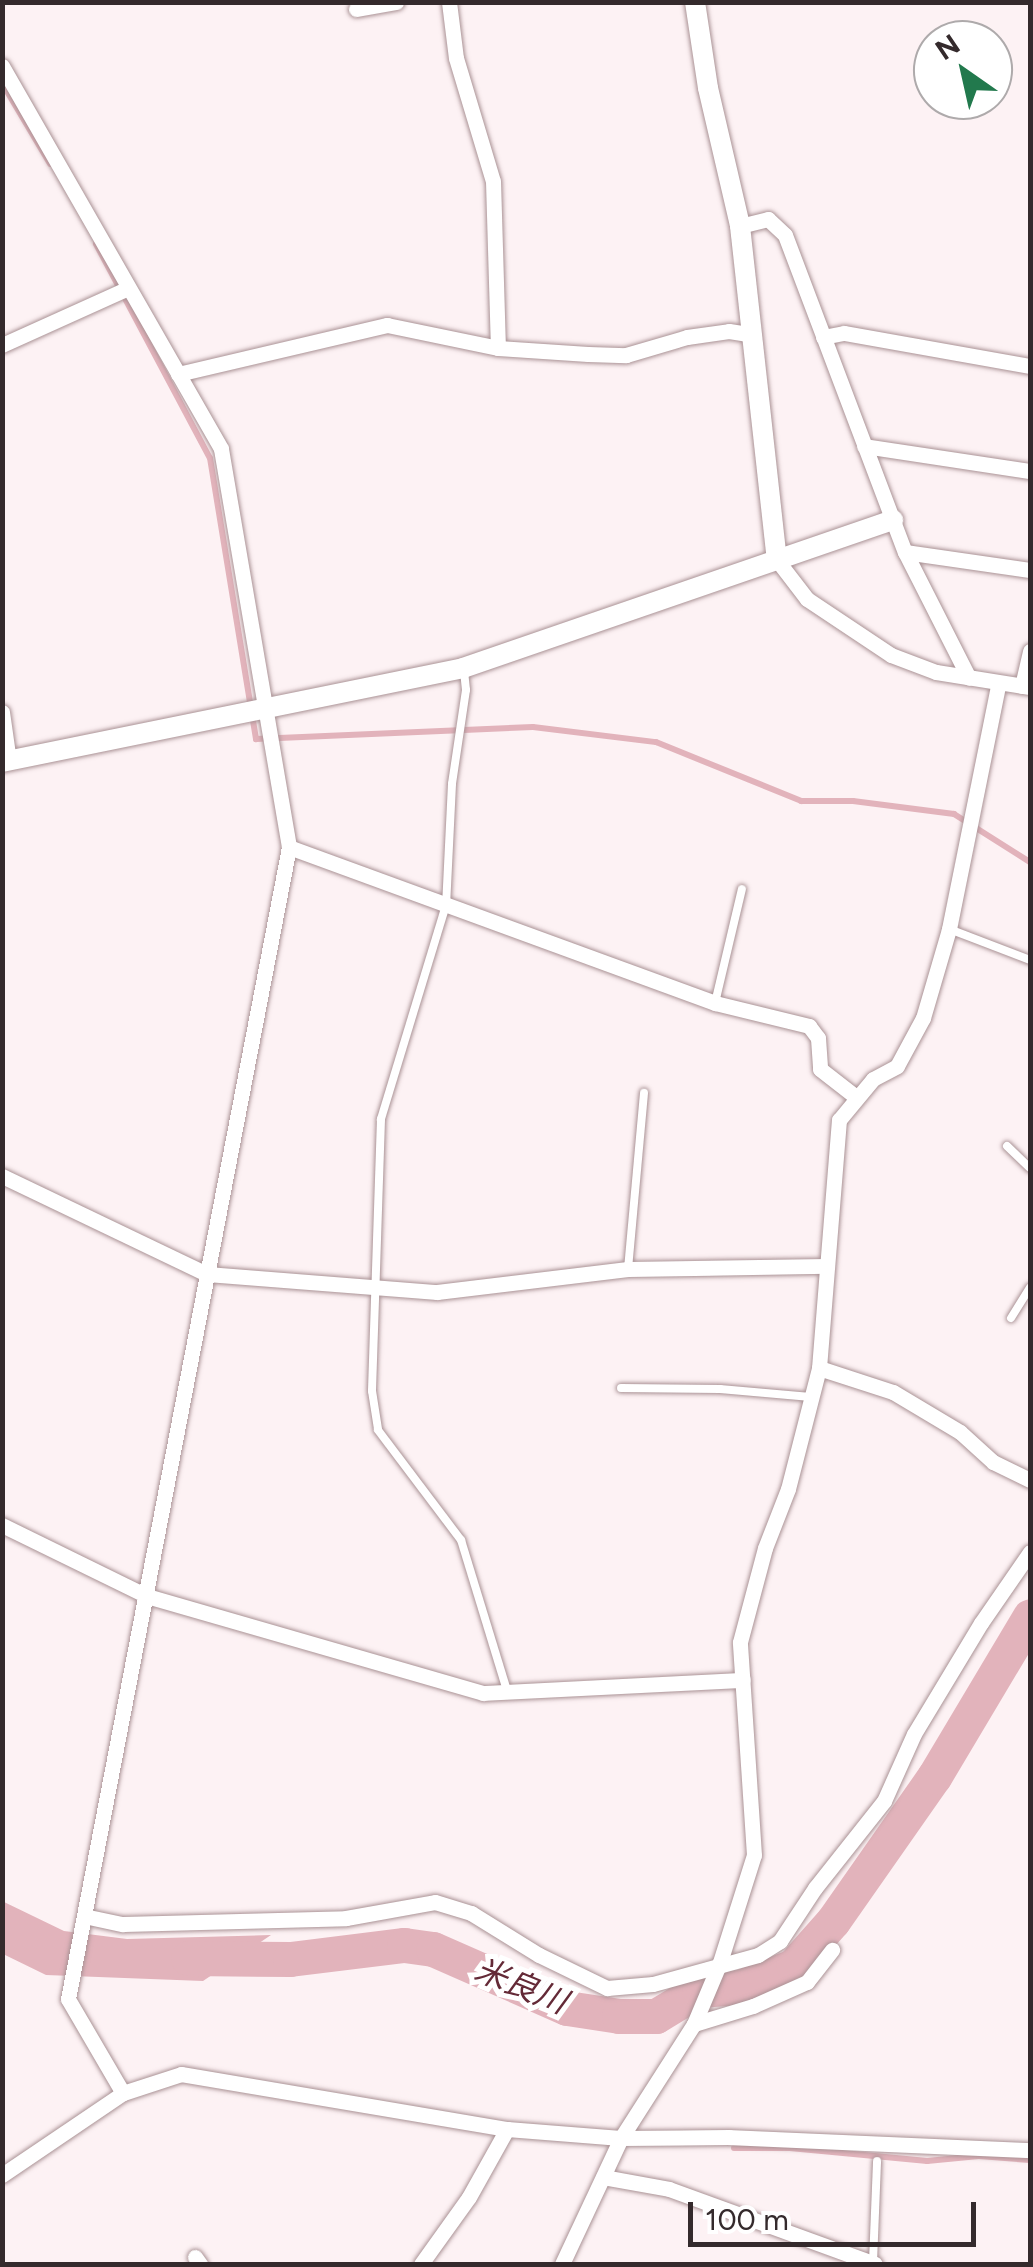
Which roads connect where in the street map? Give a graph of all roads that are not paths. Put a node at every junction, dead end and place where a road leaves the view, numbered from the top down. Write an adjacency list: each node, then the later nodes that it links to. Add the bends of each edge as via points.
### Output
1 (396, 2): 4 (street)
2 (450, 2): 11 (street, via 456,58 495,198)
3 (695, 2): 6 (street)
4 (356, 9)
5 (2, 66): 7 (street)
6 (740, 226): 8 (street); 9 (street, via 768,219 785,235)
7 (128, 288): 10 (street); 13 (street)
8 (753, 335): 11 (street, via 687,337 626,356); 18 (street)
9 (823, 337): 12 (street, via 844,334); 14 (street)
10 (2, 345)
11 (498, 348): 13 (street, via 387,325)
12 (1030, 366)
13 (178, 374): 25 (street, via 221,449)
14 (864, 446): 15 (street); 16 (street)
15 (1030, 471)
16 (894, 520): 17 (street); 18 (street)
17 (905, 552): 19 (street); 22 (street)
18 (778, 560): 21 (street); 22 (street, via 807,599 892,656)
19 (1030, 570)
20 (1030, 651): 24 (street)
21 (463, 668): 25 (street); 30 (lane)
22 (969, 678): 23 (street)
23 (998, 684): 24 (street); 31 (street)
24 (1026, 686)
25 (266, 704): 27 (street); 28 (street)
26 (2, 712): 27 (street)
27 (6, 761)
28 (288, 846): 30 (street); 41 (street)
29 (742, 888): 33 (lane)
30 (446, 906): 33 (street); 43 (lane, via 381,1119)
31 (949, 929): 32 (lane); 35 (street, via 922,1018 897,1066)
32 (1030, 960)
33 (715, 1003): 35 (street, via 808,1026 818,1038 820,1070)
34 (644, 1093): 40 (lane)
35 (856, 1097): 39 (street, via 838,1120)
36 (1007, 1146): 37 (lane)
37 (1030, 1168)
38 (2, 1176): 41 (street)
39 (827, 1266): 40 (street); 45 (street)
40 (628, 1269): 43 (street, via 467,1290)
41 (207, 1274): 43 (street); 51 (street)
42 (1030, 1288): 44 (lane)
43 (373, 1290): 53 (lane, via 378,1430 461,1540)
44 (1011, 1318)
45 (819, 1368): 47 (street); 48 (street, via 892,1392)
46 (621, 1388): 47 (lane)
47 (812, 1397): 52 (street, via 740,1642)
48 (1030, 1480)
49 (2, 1525): 51 (street)
50 (1030, 1552): 56 (street, via 914,1734 884,1801 780,1941 758,1955)
51 (148, 1596): 53 (street, via 482,1694); 54 (street)
52 (743, 1680): 53 (street); 56 (street, via 754,1855)
53 (508, 1694)
54 (84, 1916): 56 (street, via 123,1924 346,1918 435,1902 471,1913 607,1988 653,1984); 58 (street, via 68,1999)
55 (832, 1950): 57 (street, via 807,1982)
56 (720, 1962): 57 (street)
57 (694, 2024): 60 (street)
58 (123, 2093): 59 (street, via 181,2074); 63 (street)
59 (507, 2129): 60 (street); 65 (street)
60 (621, 2138): 61 (street); 64 (street)
61 (1030, 2150)
62 (878, 2161): 67 (lane)
63 (2, 2175)
64 (603, 2177): 66 (street); 67 (street, via 669,2189)
65 (421, 2264)
66 (562, 2264)
67 (874, 2264)

